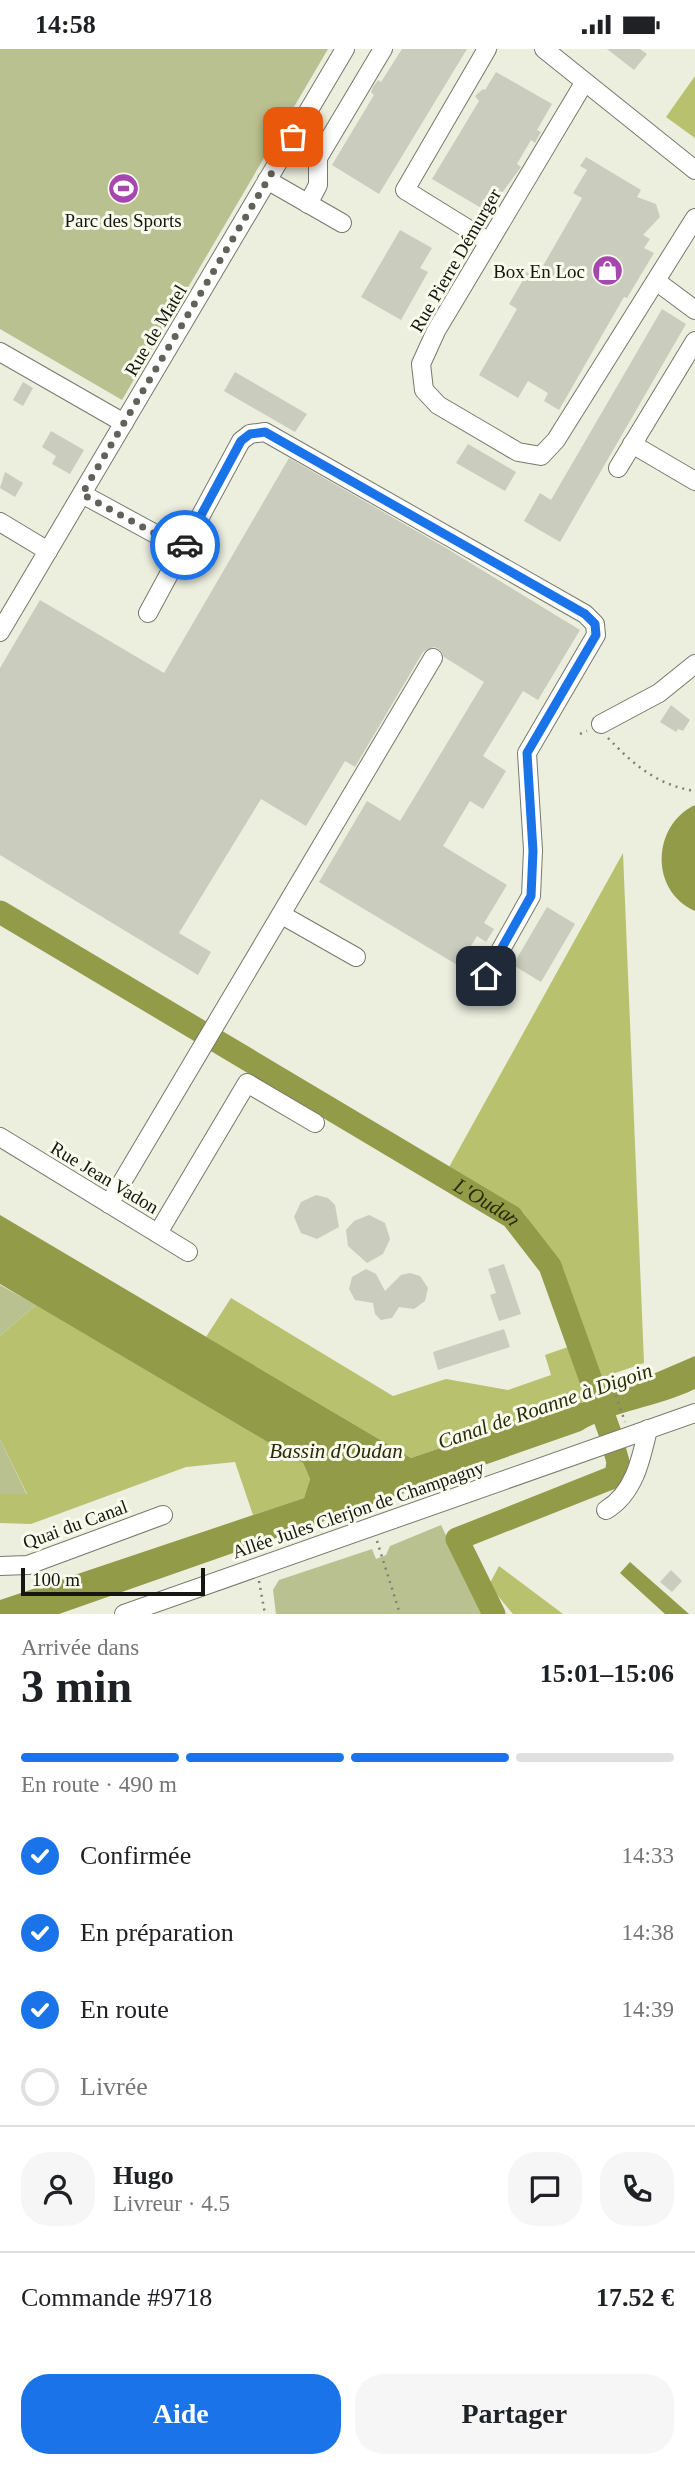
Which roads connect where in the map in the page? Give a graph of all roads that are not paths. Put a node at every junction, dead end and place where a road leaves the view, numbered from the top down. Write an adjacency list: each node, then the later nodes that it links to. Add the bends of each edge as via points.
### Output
1 (345, 49): 7 (street, Rue de Matel)
2 (383, 49): 8 (street, via 318,158 318,185)
3 (487, 49): 11 (street, via 405,190)
4 (544, 49): 5 (street)
5 (584, 83): 6 (street); 11 (street, Rue Pierre Démurger)
6 (695, 170)
7 (267, 180): 8 (street); 16 (street, Rue de Matel)
8 (309, 204): 10 (street)
9 (695, 218): 12 (street, Rue Pierre Démurger)
10 (342, 223)
11 (489, 242): 12 (street, Rue Pierre Démurger, via 421,365 424,390 438,405 518,452 541,456 556,440)
12 (656, 281): 13 (street)
13 (695, 310)
14 (694, 345): 17 (street)
15 (0, 352): 16 (street)
16 (124, 423): 20 (street, Rue de Matel)
17 (632, 445): 18 (street); 19 (street)
18 (618, 468)
19 (695, 481)
20 (82, 494): 22 (street); 23 (street, Rue de Matel)
21 (0, 522): 23 (street)
22 (183, 549): 24 (street); 31 (street, via 241,441 265,432 585,614 595,624 596,635 527,753 531,896)
23 (48, 551): 25 (street, Rue de Matel)
24 (148, 613)
25 (0, 632)
26 (433, 658): 29 (street)
27 (695, 664): 28 (street)
28 (604, 730)
29 (282, 915): 30 (street); 34 (street)
30 (356, 957)
31 (486, 976)
32 (315, 1123): 35 (street, via 247,1083)
33 (0, 1137): 34 (street, Rue Jean Vadon)
34 (109, 1204): 35 (street, Rue Jean Vadon)
35 (158, 1233): 36 (street, Rue Jean Vadon)
36 (188, 1252)
37 (695, 1413): 38 (street, Allée Jules Clerjon de Champagny)
38 (648, 1429): 39 (street, via 631,1484 619,1502); 42 (street, Allée Jules Clerjon de Champagny, via 617,1436 373,1528)
39 (606, 1510)
40 (163, 1515): 41 (street, Quai du Canal, via 28,1565)
41 (0, 1566)
42 (124, 1614)

